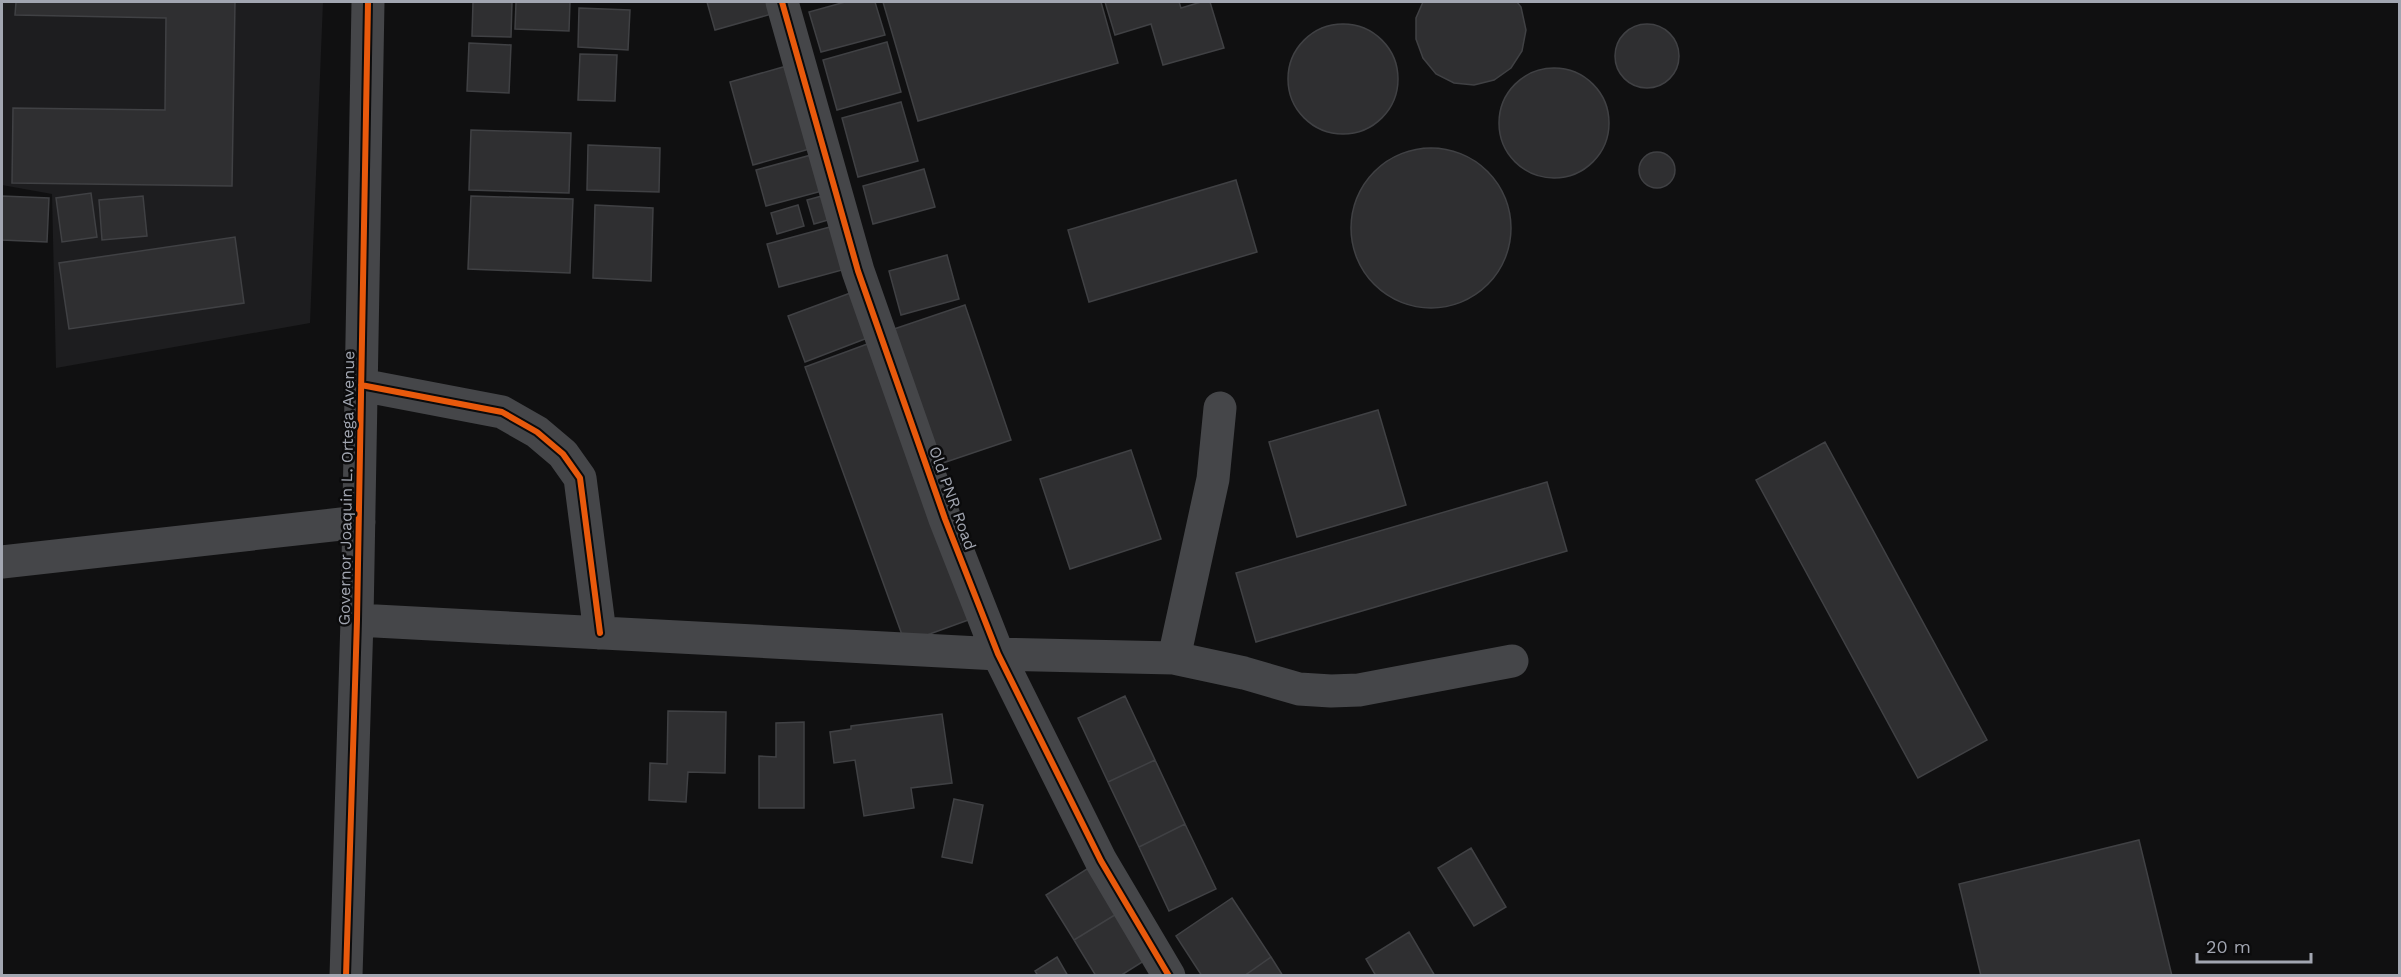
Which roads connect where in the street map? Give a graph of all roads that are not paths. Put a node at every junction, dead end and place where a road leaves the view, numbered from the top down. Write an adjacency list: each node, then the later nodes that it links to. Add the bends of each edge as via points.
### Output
1 (368, 2): 3 (street, Governor Joaquin L. Ortega Avenue)
2 (782, 2): 9 (street, Old PNR Road, via 858,271 945,519)
3 (361, 386): 5 (street, Governor Joaquin L. Ortega Avenue); 8 (street, via 502,412 537,432 563,454 580,478)
4 (1220, 408): 10 (street, via 1213,479)
5 (359, 522): 6 (street); 7 (street, Governor Joaquin L. Ortega Avenue)
6 (2, 562)
7 (357, 620): 8 (street); 12 (street, Governor Joaquin L. Ortega Avenue)
8 (600, 633): 9 (street)
9 (998, 654): 10 (street); 13 (street, Old PNR Road, via 1101,861)
10 (1174, 658): 11 (street, via 1299,689 1331,691 1359,690)
11 (1512, 661)
12 (346, 975)
13 (1169, 975)

